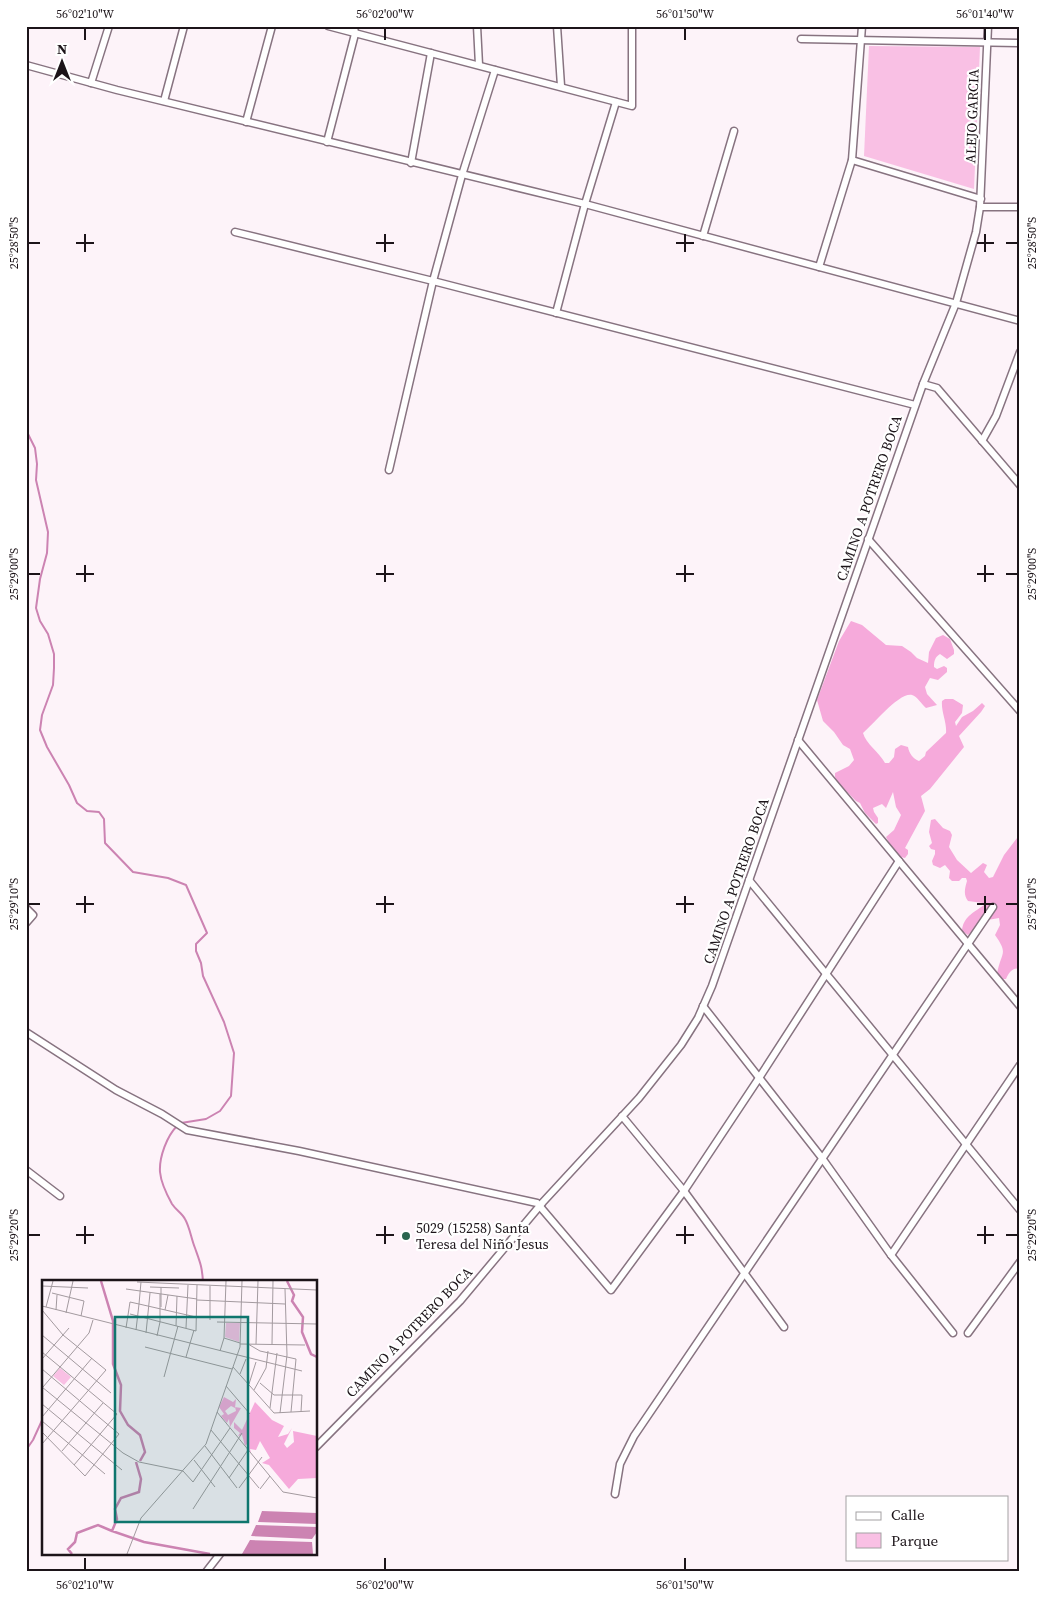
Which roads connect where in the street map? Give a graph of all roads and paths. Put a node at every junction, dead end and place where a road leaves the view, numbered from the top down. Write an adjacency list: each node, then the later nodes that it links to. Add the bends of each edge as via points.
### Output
1 (109, 26): 19 (street)
2 (184, 26): 21 (street)
3 (272, 26): 23 (street)
4 (328, 26): 10 (street)
5 (477, 26): 17 (street)
6 (557, 26): 20 (street)
7 (632, 26): 22 (street, via 632,106)
8 (862, 26): 12 (street)
9 (988, 26): 13 (street, ALEJO GARCIA)
10 (354, 30): 15 (street); 25 (street)
11 (801, 39): 12 (street)
12 (862, 40): 13 (street); 26 (street)
13 (988, 43): 14 (street); 29 (street, ALEJO GARCIA)
14 (1020, 43)
15 (432, 53): 17 (street); 27 (street)
16 (26, 65): 19 (street)
17 (479, 65): 18 (street)
18 (495, 70): 20 (street); 28 (street)
19 (91, 83): 21 (street)
20 (561, 86): 22 (street)
21 (164, 101): 23 (street)
22 (616, 102): 30 (street)
23 (246, 122): 25 (street)
24 (734, 131): 34 (street)
25 (327, 142): 27 (street)
26 (852, 160): 29 (street); 35 (street)
27 (411, 163): 28 (street)
28 (462, 175): 30 (street); 36 (street)
29 (981, 199): 31 (street, ALEJO GARCIA)
30 (585, 204): 34 (street); 38 (street)
31 (980, 207): 32 (street); 37 (street, CAMINO A POTRERO BOCA)
32 (1020, 207)
33 (235, 232): 36 (street)
34 (703, 236): 35 (street)
35 (819, 267): 37 (street)
36 (433, 281): 38 (street); 44 (street)
37 (956, 303): 39 (street); 41 (street, CAMINO A POTRERO BOCA)
38 (556, 313): 42 (street)
39 (1020, 320)
40 (1020, 352): 43 (street, via 996,416)
41 (922, 384): 42 (street, CAMINO A POTRERO BOCA); 43 (street, via 937,388)
42 (915, 405): 46 (street, CAMINO A POTRERO BOCA)
43 (982, 441): 45 (street)
44 (389, 470)
45 (1020, 485)
46 (868, 539): 47 (street); 48 (street, CAMINO A POTRERO BOCA)
47 (1020, 711)
48 (798, 740): 49 (street); 50 (street, CAMINO A POTRERO BOCA)
49 (899, 861): 54 (street); 55 (street)
50 (749, 880): 55 (street); 56 (street, CAMINO A POTRERO BOCA)
51 (26, 908): 53 (street, via 32,915)
52 (993, 908): 54 (street)
53 (26, 922)
54 (968, 944): 57 (street); 59 (street)
55 (826, 974): 59 (street); 61 (street)
56 (703, 1006): 61 (street); 62 (street, CAMINO A POTRERO BOCA, via 681,1045)
57 (1020, 1006)
58 (26, 1032): 68 (street, via 116,1090 197,1132 530,1200)
59 (892, 1054): 63 (street); 64 (street)
60 (1020, 1066): 63 (street)
61 (759, 1078): 64 (street); 66 (street)
62 (622, 1116): 66 (street); 68 (street, CAMINO A POTRERO BOCA)
63 (966, 1145): 69 (street); 70 (street)
64 (822, 1158): 70 (street); 72 (street)
65 (26, 1170): 67 (street)
66 (684, 1191): 68 (street, via 611,1290); 72 (street)
67 (60, 1196)
68 (540, 1206): 76 (street, CAMINO A POTRERO BOCA, via 460,1301)
69 (1020, 1210)
70 (891, 1255): 74 (street)
71 (1020, 1262): 75 (street)
72 (744, 1275): 73 (street); 77 (street, via 634,1436 620,1464)
73 (784, 1327)
74 (954, 1333)
75 (968, 1333)
76 (318, 1445)
77 (615, 1494)
78 (218, 1556): 79 (street)
79 (206, 1572)

